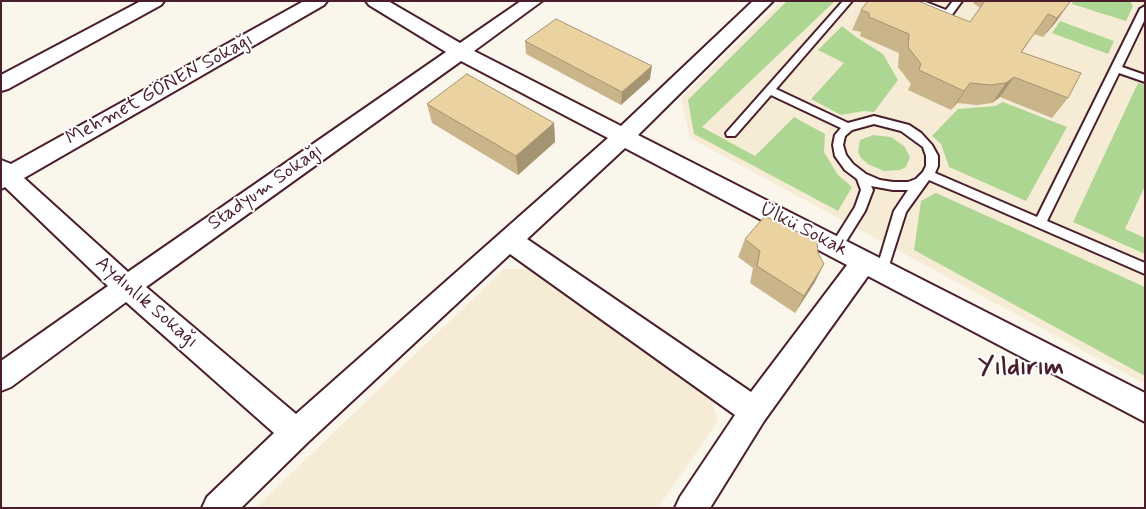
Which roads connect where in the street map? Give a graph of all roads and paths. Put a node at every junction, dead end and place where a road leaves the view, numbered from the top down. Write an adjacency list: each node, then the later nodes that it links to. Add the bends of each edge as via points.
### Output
1 (155, 1): 14 (street)
2 (318, 1): 19 (street, Mehmet GÖNEN Sokağı)
3 (375, 1): 11 (street, Ülkü Sokak)
4 (533, 1): 11 (street, Stadyum Sokağı)
5 (764, 1): 18 (street)
6 (848, 1): 15 (lane)
7 (914, 1): 8 (lane, via 948,14)
8 (958, 1)
9 (1140, 1): 10 (lane)
10 (1145, 8): 12 (lane)
11 (460, 52): 18 (street, Ülkü Sokak); 27 (street, Stadyum Sokağı)
12 (1116, 68): 13 (lane); 22 (lane)
13 (1145, 78)
14 (1, 84)
15 (769, 90): 16 (lane); 17 (lane)
16 (848, 127): 20 (lane, via 840,135 841,156 849,168); 21 (lane, via 874,120 905,128 922,141 932,156 932,166)
17 (731, 133)
18 (624, 137): 23 (street); 24 (street, Ülkü Sokak)
19 (3, 175): 27 (street, Aydınlık Sokağı)
20 (862, 177): 21 (lane, via 893,186 908,186); 24 (lane, via 867,190 861,208)
21 (924, 178): 22 (lane); 25 (lane, via 900,211)
22 (1040, 223): 26 (lane)
23 (509, 240): 30 (street); 31 (street)
24 (836, 247): 25 (street, Ülkü Sokak)
25 (873, 266): 29 (street, Ülkü Sokak); 30 (street)
26 (1145, 269)
27 (127, 287): 28 (street, Stadyum Sokağı); 31 (street, Aydınlık Sokağı)
28 (1, 378)
29 (1145, 408)
30 (754, 411): 33 (street)
31 (296, 433): 32 (street)
32 (218, 508)
33 (691, 508)

